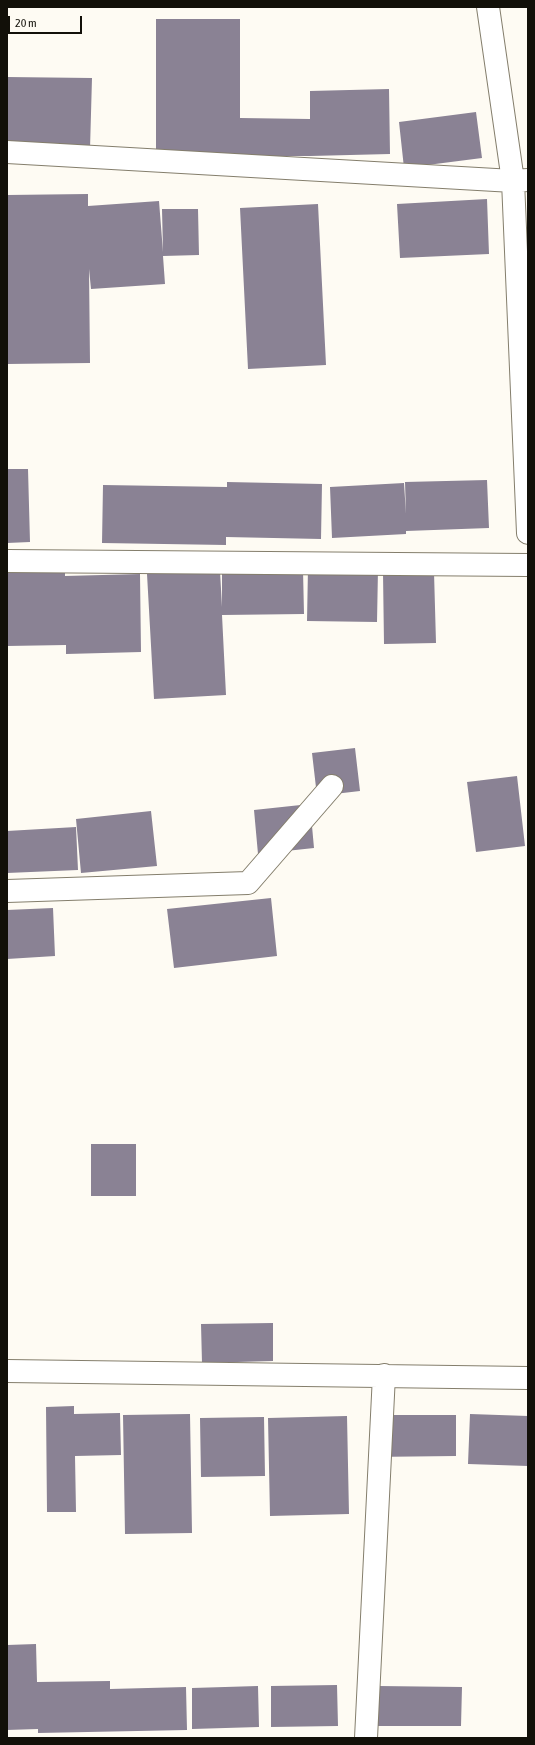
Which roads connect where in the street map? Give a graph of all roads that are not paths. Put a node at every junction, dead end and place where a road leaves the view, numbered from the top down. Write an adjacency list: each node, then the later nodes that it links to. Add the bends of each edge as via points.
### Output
1 (488, 7): 3 (street)
2 (7, 152): 3 (street)
3 (520, 180): 4 (street)
4 (528, 533)
5 (7, 561): 6 (street)
6 (528, 565)
7 (332, 786): 8 (street, via 248,883)
8 (7, 891)
9 (7, 1371): 10 (street)
10 (384, 1375): 11 (street); 12 (street)
11 (528, 1378)
12 (366, 1738)

